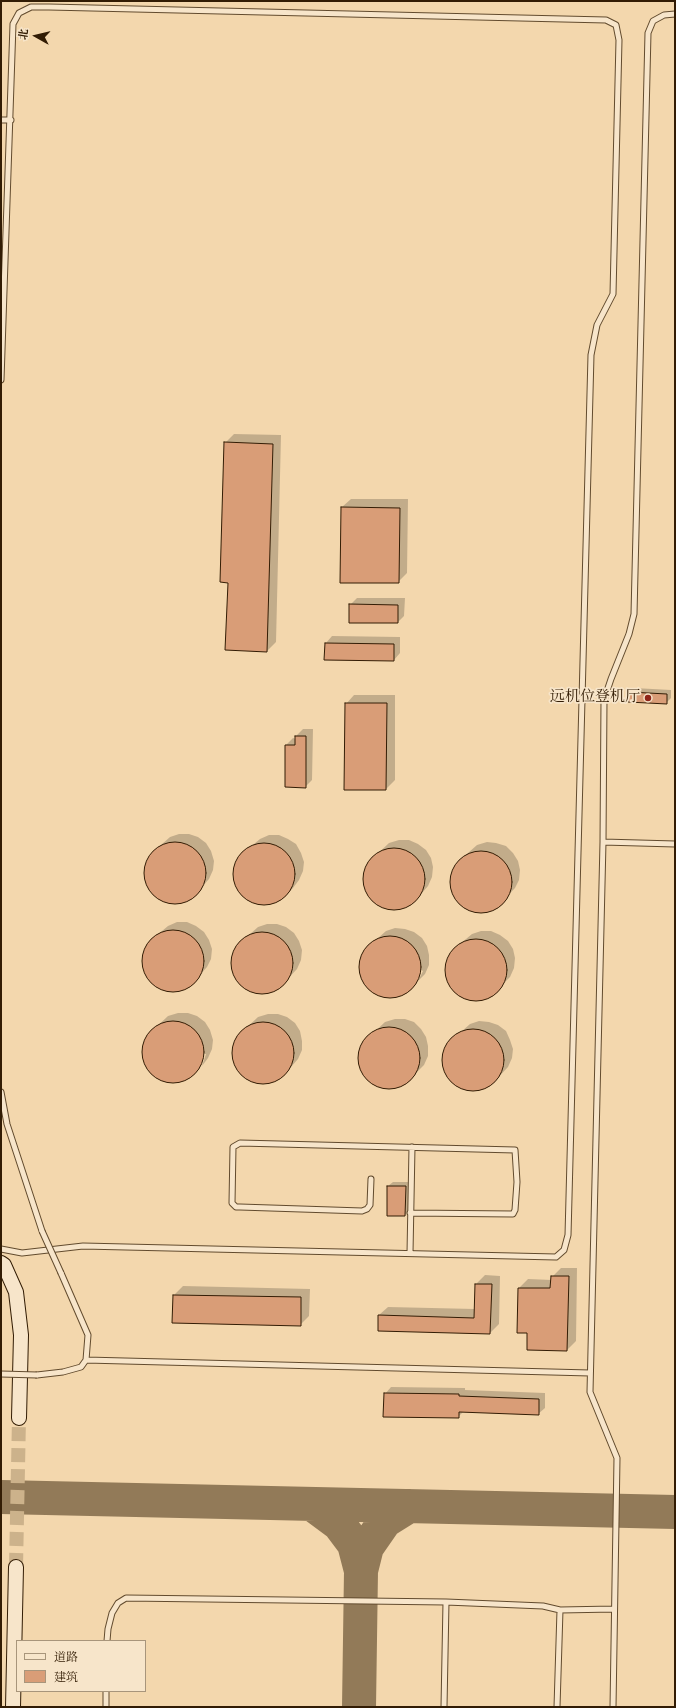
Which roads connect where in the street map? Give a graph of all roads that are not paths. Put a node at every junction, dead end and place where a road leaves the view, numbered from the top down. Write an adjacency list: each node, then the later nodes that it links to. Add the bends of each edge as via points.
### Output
1 (675, 14): 5 (lane, via 664,15 653,21 648,33 634,614 604,700)
2 (1, 120): 3 (lane)
3 (11, 120): 4 (lane); 12 (lane, via 13,24 19,13 31,7 606,20 616,24 619,40 613,294 596,325 591,355 568,1235 564,1250 556,1257)
4 (1, 380)
5 (603, 842): 6 (lane); 15 (lane)
6 (675, 844)
7 (1, 1092): 14 (lane, bridge, via 7,1124 42,1231 88,1335)
8 (412, 1147): 9 (lane, via 236,1144 233,1147 232,1203 236,1207 367,1210 370,1205); 10 (lane); 10 (lane, via 512,1149 516,1153 517,1182 513,1214)
9 (371, 1179)
10 (410, 1213): 12 (lane)
11 (1, 1249): 12 (lane, via 22,1253 84,1246)
12 (410, 1252)
13 (1, 1262): 17 (main road, via 16,1292 21,1335)
14 (86, 1360): 15 (lane); 16 (lane, bridge, via 81,1367 63,1372 37,1375)
15 (590, 1373): 20 (lane, via 590,1392 617,1458)
16 (1, 1374)
17 (19, 1418)
18 (16, 1567): 24 (main road)
19 (446, 1602): 21 (lane, via 543,1606); 22 (lane, via 126,1598 118,1603 112,1613); 26 (lane)
20 (614, 1609): 21 (lane); 28 (lane)
21 (560, 1610): 27 (lane)
22 (107, 1640)
23 (106, 1692): 25 (lane)
24 (13, 1707)
25 (106, 1707)
26 (444, 1707)
27 (557, 1707)
28 (613, 1707)

